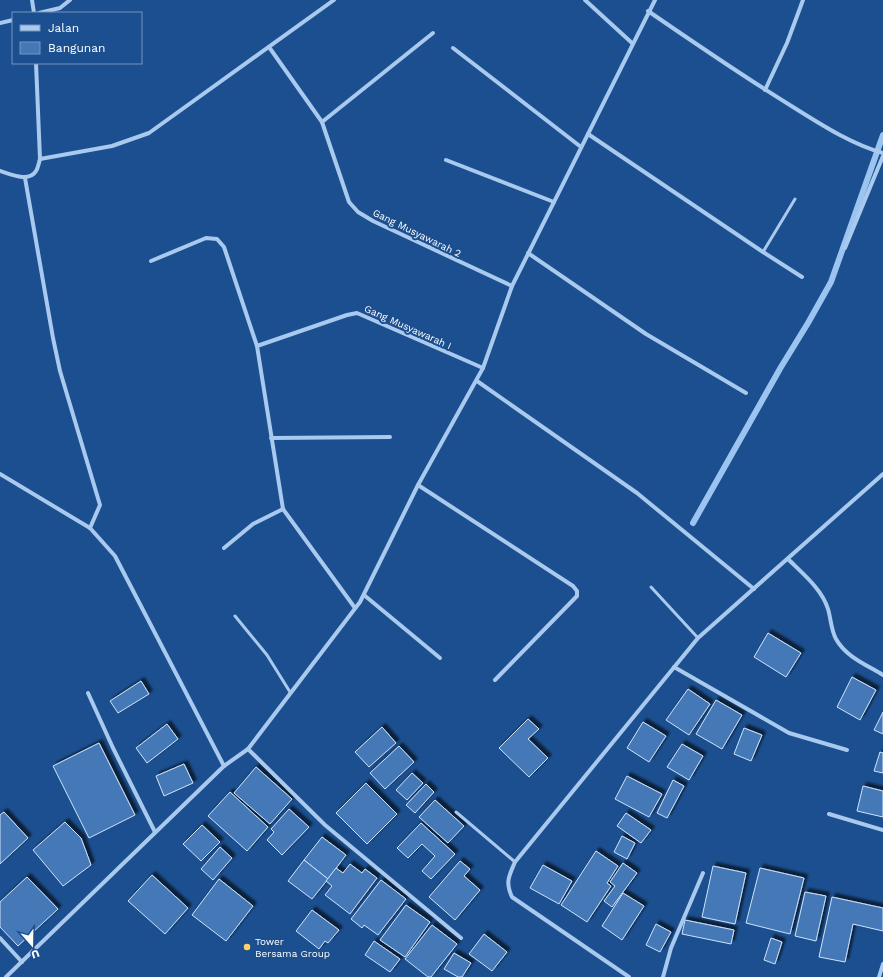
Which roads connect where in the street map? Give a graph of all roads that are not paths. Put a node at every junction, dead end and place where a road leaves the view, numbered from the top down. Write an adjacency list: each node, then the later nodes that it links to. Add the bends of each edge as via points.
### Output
1 (32, 0): 8 (street)
2 (70, 0): 9 (street, via 60,8)
3 (334, 0): 14 (street)
4 (585, 0): 13 (street)
5 (655, 0): 7 (street)
6 (803, 0): 17 (street)
7 (648, 11): 13 (street); 17 (street)
8 (34, 12)
9 (43, 12)
10 (12, 20): 11 (street)
11 (0, 23)
12 (433, 33): 18 (street)
13 (632, 43): 19 (street)
14 (269, 47): 18 (street, Gang Musyawarah 2); 22 (street, via 149,133 112,146)
15 (453, 48): 20 (street)
16 (36, 64): 22 (street)
17 (765, 90): 21 (street, via 851,141)
18 (322, 122): 33 (street, Gang Musyawarah 2, via 349,202 358,212)
19 (588, 134): 20 (street); 29 (street)
20 (581, 147): 27 (street)
21 (882, 154): 28 (street)
22 (40, 159): 25 (street, via 36,171)
23 (446, 160): 27 (street)
24 (0, 171): 25 (street)
25 (25, 178): 44 (street, via 60,371 100,505)
26 (794, 199): 29 (lane)
27 (554, 202): 30 (street)
28 (845, 248)
29 (763, 252): 32 (street)
30 (528, 253): 33 (street); 37 (street, via 646,334)
31 (151, 261): 34 (street, via 206,238 217,239 224,246)
32 (802, 277)
33 (512, 286): 35 (street)
34 (257, 346): 35 (street, Gang Musyawarah I, via 357,313); 39 (street)
35 (483, 368): 36 (street)
36 (477, 382): 42 (street); 48 (street, via 638,493)
37 (746, 393)
38 (390, 437): 39 (street)
39 (271, 438): 43 (street)
40 (0, 474): 44 (street)
41 (883, 474): 46 (street)
42 (418, 485): 49 (street); 56 (street, via 577,591 578,596)
43 (283, 509): 45 (street, via 253,524); 50 (street)
44 (90, 528): 61 (street, via 115,556)
45 (224, 548)
46 (788, 559): 48 (street); 55 (street, via 821,595 828,608 836,639 845,650)
47 (651, 587): 52 (lane)
48 (754, 589): 52 (street)
49 (364, 595): 50 (street); 53 (street)
50 (356, 608): 57 (street)
51 (236, 616): 57 (lane, via 267,655)
52 (698, 638): 54 (street)
53 (440, 658)
54 (674, 667): 60 (street, via 789,733); 66 (street)
55 (883, 675)
56 (495, 680)
57 (290, 692): 59 (street)
58 (88, 693): 65 (street)
59 (248, 749): 61 (street); 69 (street, via 325,825)
60 (847, 750)
61 (224, 766): 65 (street)
62 (456, 812): 66 (lane)
63 (830, 814): 64 (street)
64 (883, 830)
65 (155, 832): 70 (street)
66 (515, 862): 73 (street, via 507,882 512,897)
67 (703, 873): 74 (street, via 671,948)
68 (0, 938): 70 (street)
69 (461, 938)
70 (22, 962): 72 (street)
71 (883, 964): 75 (street)
72 (6, 977)
73 (629, 977)
74 (663, 977)
75 (879, 977)

